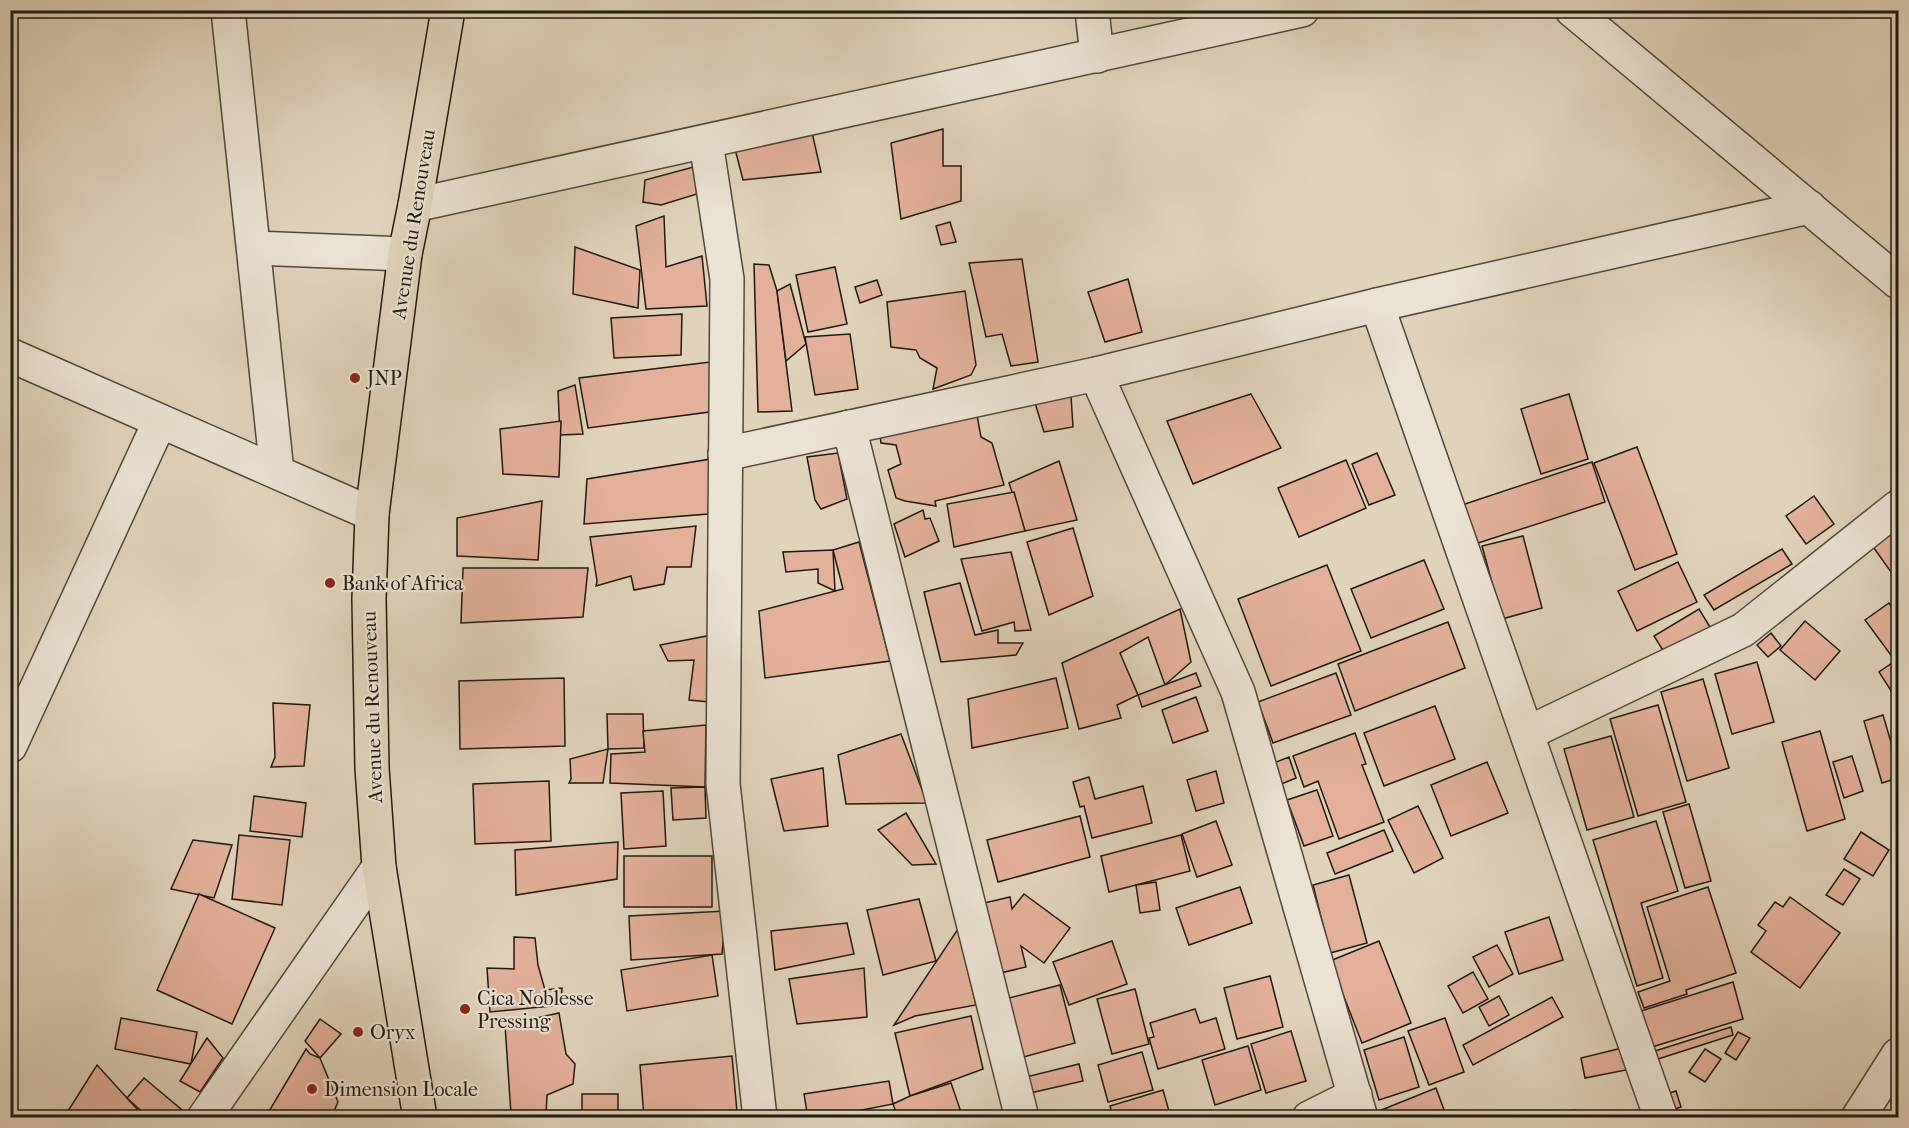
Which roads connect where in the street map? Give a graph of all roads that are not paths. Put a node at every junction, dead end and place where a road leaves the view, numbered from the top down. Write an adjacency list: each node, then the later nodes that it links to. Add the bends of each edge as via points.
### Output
1 (228, 10): 10 (street)
2 (448, 10): 8 (main road, Avenue du Renouveau)
3 (1092, 10): 6 (street)
4 (1302, 10): 6 (street)
5 (1572, 10): 9 (street)
6 (1097, 56): 7 (street)
7 (706, 142): 8 (street); 18 (street, via 727,279)
8 (416, 205): 11 (main road, Avenue du Renouveau)
9 (1809, 207): 12 (street); 13 (street)
10 (254, 248): 11 (street); 19 (street)
11 (405, 254): 21 (main road, Avenue du Renouveau)
12 (1899, 282)
13 (1377, 305): 15 (street); 22 (street)
14 (10, 355): 16 (street)
15 (1096, 374): 17 (street); 26 (street, via 1238,692)
16 (160, 421): 19 (street); 23 (street)
17 (849, 427): 18 (street); 30 (street)
18 (725, 454): 29 (street, via 723,784)
19 (277, 472): 21 (street)
20 (1899, 507): 22 (street, via 1743,630)
21 (372, 514): 24 (main road, Avenue du Renouveau, via 370,687)
22 (1528, 733): 32 (street)
23 (10, 746)
24 (379, 867): 27 (street); 28 (main road, Avenue du Renouveau)
25 (1899, 1055): 33 (street)
26 (1358, 1106): 31 (street)
27 (204, 1118)
28 (420, 1118)
29 (760, 1118)
30 (1022, 1118)
31 (1309, 1118)
32 (1661, 1118)
33 (1858, 1118)

